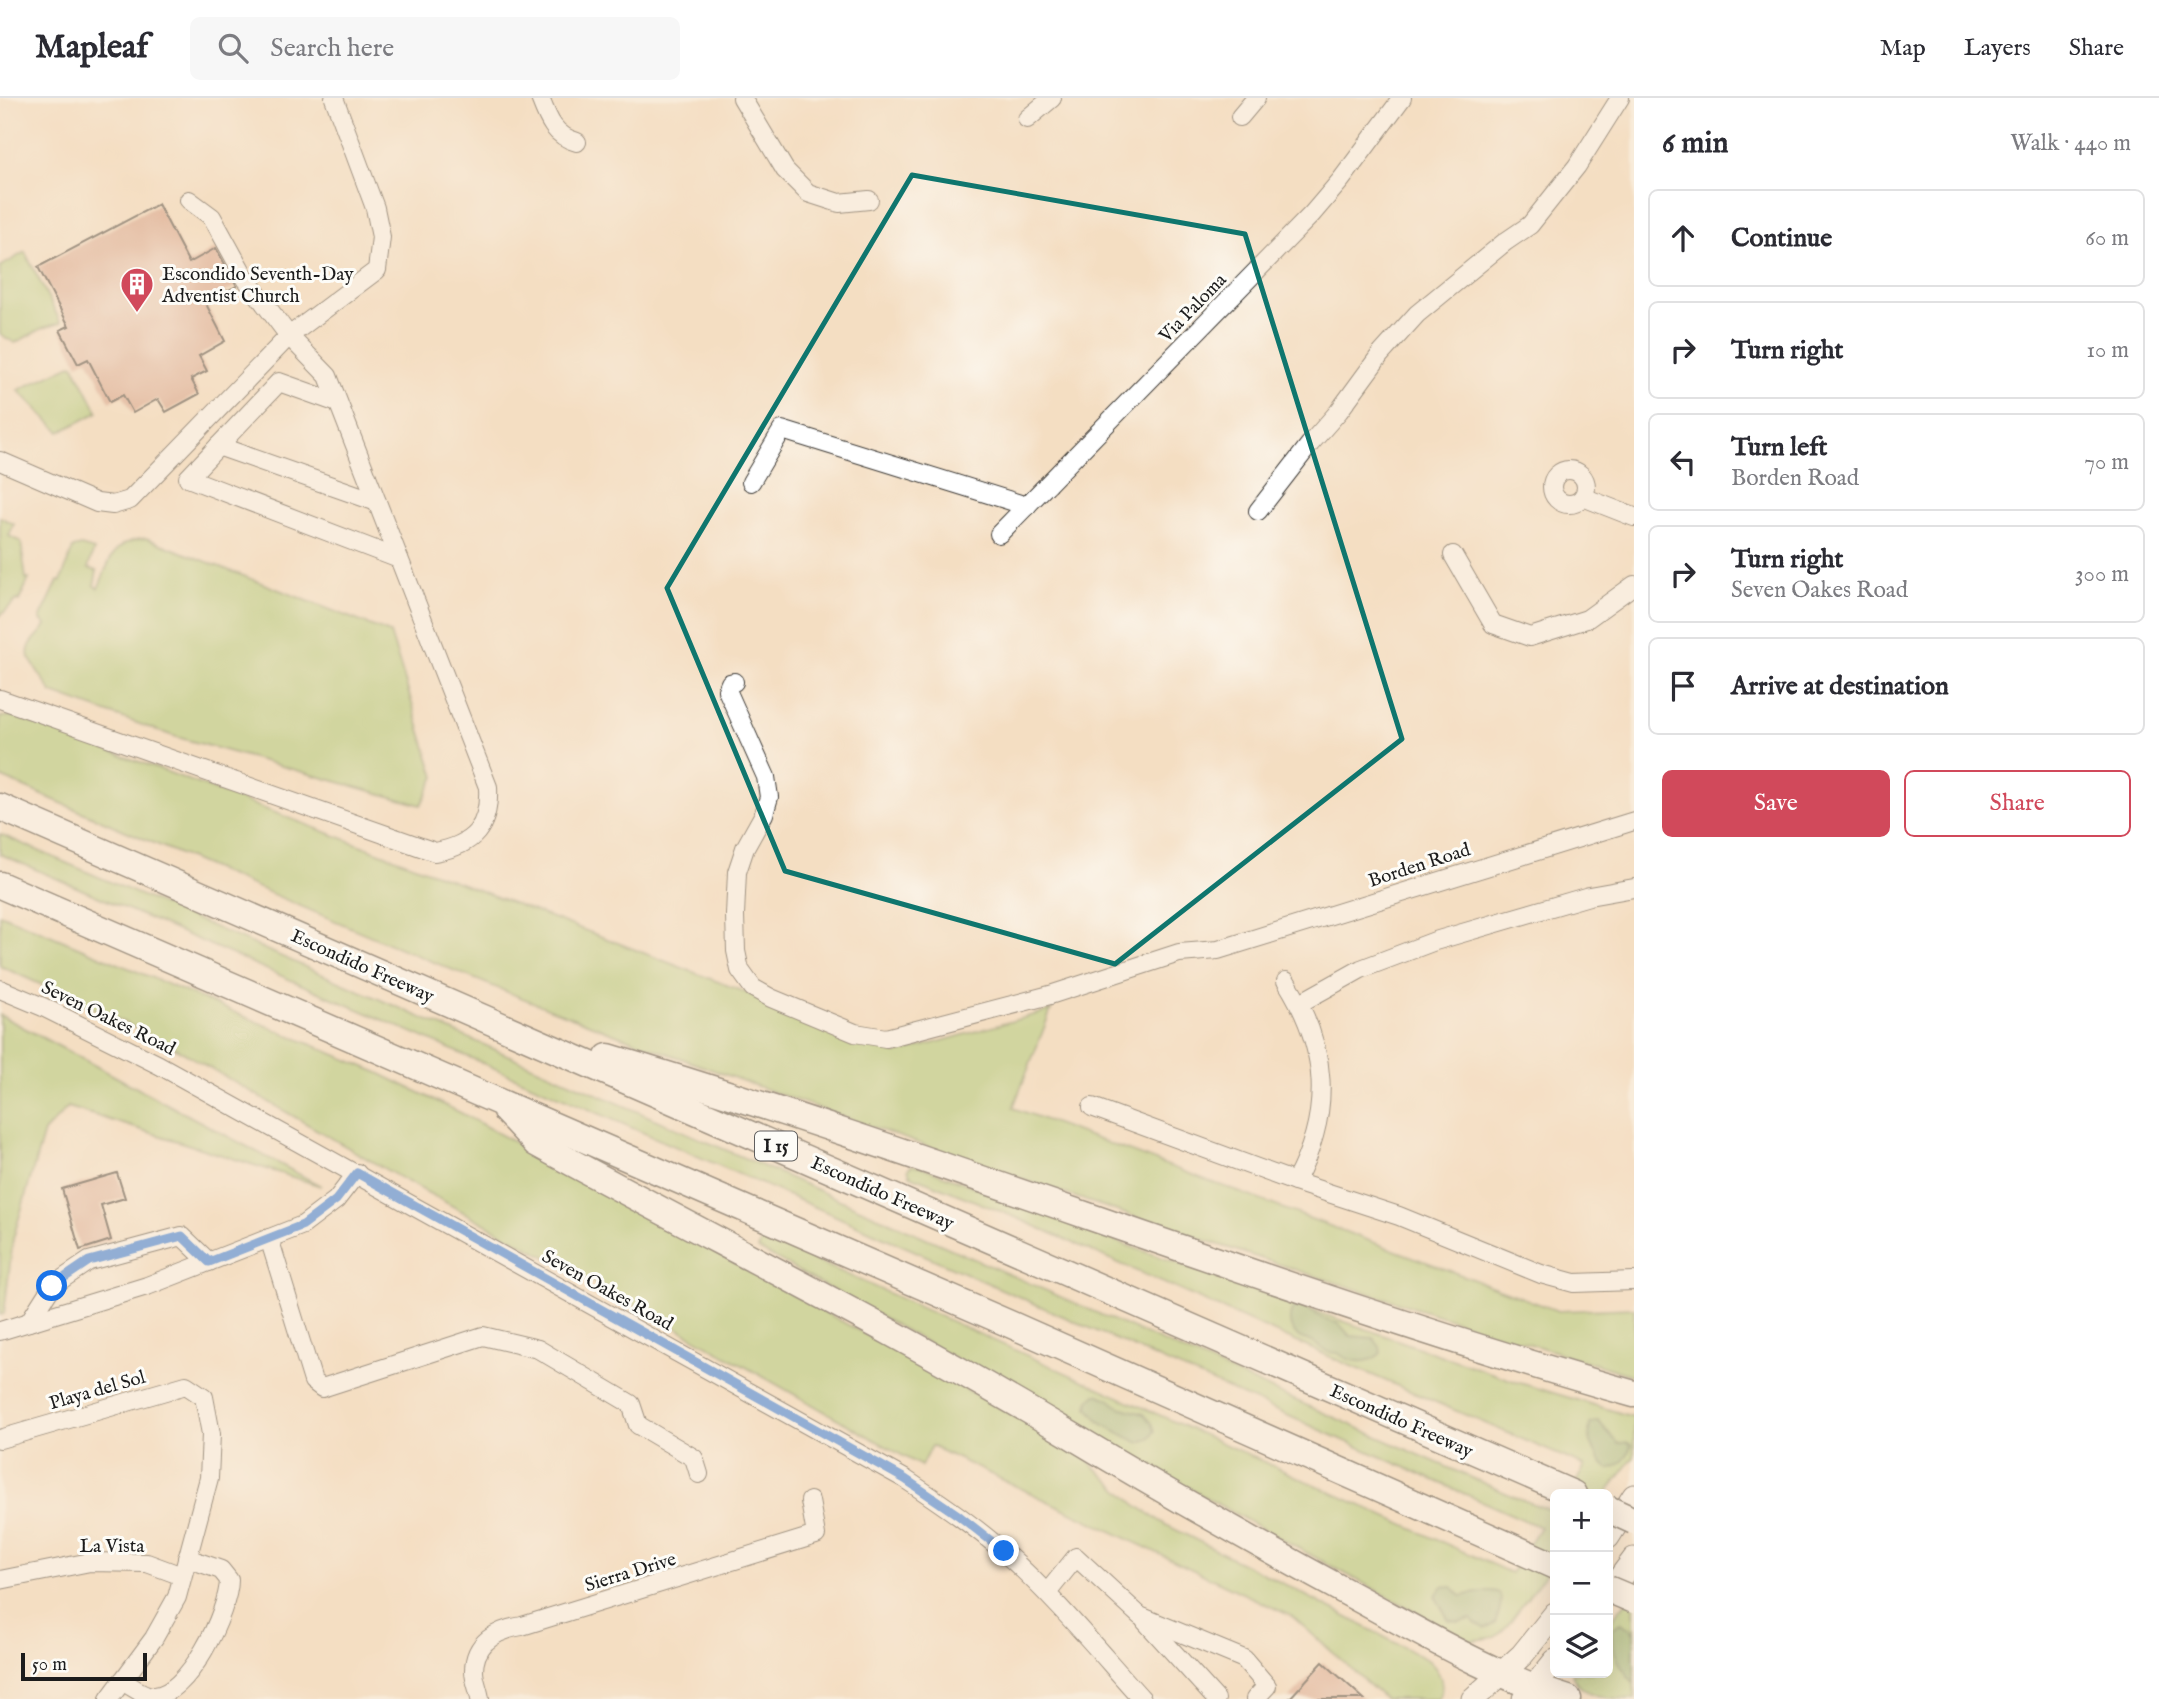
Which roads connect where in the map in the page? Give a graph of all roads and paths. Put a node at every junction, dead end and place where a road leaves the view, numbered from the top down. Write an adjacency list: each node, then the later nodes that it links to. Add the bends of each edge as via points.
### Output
1 (334, 98): 13 (street, via 375,208 381,237 377,270)
2 (540, 98): 10 (street, via 557,132)
3 (742, 98): 12 (street, via 785,170 808,192 839,203)
4 (1052, 98): 9 (street)
5 (1256, 98): 8 (street)
6 (1402, 98): 20 (street, Via Paloma, via 1312,214)
7 (1620, 98): 21 (street, via 1577,166 1530,225 1417,314)
8 (1240, 117)
9 (1027, 119)
10 (577, 142)
11 (190, 200): 13 (street, via 212,217 246,278)
12 (869, 200)
13 (289, 336): 14 (street, via 328,376); 16 (street, via 130,500 96,503)
14 (338, 403): 15 (street, via 279,382); 19 (street)
15 (218, 446): 19 (street); 25 (street, via 188,478)
16 (0, 461)
17 (751, 482): 20 (street, via 782,430)
18 (1583, 496): 22 (street)
19 (377, 502): 25 (street)
20 (1027, 506): 23 (street, Via Paloma)
21 (1258, 511)
22 (1634, 517)
23 (999, 534)
24 (1453, 555): 26 (street, via 1493,624 1530,637 1587,619)
25 (399, 559): 28 (street, via 488,787 489,804 481,826 455,849 435,852)
26 (1634, 585)
27 (734, 682): 30 (street, Borden Road, via 727,690 766,777 769,797 737,872 740,971 753,988 855,1033 886,1038 1050,995 1180,953 1218,950)
28 (0, 699)
29 (0, 807): 36 (highway, Escondido Freeway / I 15)
30 (1634, 821)
31 (0, 885): 37 (highway)
32 (1634, 888): 35 (street, via 1435,940 1361,969)
33 (1286, 981): 35 (street)
34 (0, 989): 39 (street, Seven Oakes Road, via 159,1065)
35 (1300, 1003): 40 (street, via 1318,1049 1321,1109 1308,1158)
36 (498, 1024): 46 (highway, via 833,1128 1369,1312); 49 (highway, Escondido Freeway / I 15)
37 (498, 1102): 57 (highway); 67 (highway, via 536,1143 896,1336 1219,1523)
38 (1092, 1107): 40 (street)
39 (357, 1173): 41 (street, via 336,1200 303,1225); 61 (street, Seven Oakes Road, via 905,1479 1004,1551)
40 (1295, 1182): 43 (street, via 1399,1216 1541,1274 1574,1283)
41 (269, 1238): 42 (street); 48 (street, via 313,1381 323,1388 483,1336 527,1346 631,1404 638,1424 694,1458)
42 (209, 1262): 44 (street); 44 (street, via 182,1236 89,1261 52,1286)
43 (1634, 1280)
44 (29, 1322): 45 (street)
45 (0, 1331)
46 (1634, 1394)
47 (0, 1439): 55 (street, Playa del Sol, via 186,1385 204,1397 211,1434 209,1478)
48 (699, 1474)
49 (1560, 1489)
50 (1634, 1496): 54 (main road)
51 (810, 1501): 71 (street, Sierra Drive, via 816,1535 506,1629 485,1640 474,1671)
52 (1613, 1511): 53 (highway, bridge)
53 (1634, 1521)
54 (1613, 1529)
55 (187, 1558): 58 (street); 68 (street, via 221,1570 229,1580 227,1600 206,1648 166,1693 152,1696)
56 (1634, 1559): 60 (main road)
57 (1550, 1564)
58 (182, 1576): 59 (street, La Vista, via 147,1563 90,1562); 68 (street, via 177,1597 154,1638)
59 (0, 1580)
60 (1613, 1585)
61 (1047, 1593): 65 (street, via 1076,1557); 72 (street, Seven Oakes Road)
62 (1613, 1593): 63 (highway, bridge)
63 (1634, 1600)
64 (1554, 1615): 67 (main road)
65 (1140, 1616): 73 (street); 74 (street, via 1244,1659 1267,1686)
66 (1550, 1667): 69 (main road)
67 (1501, 1673): 69 (highway); 75 (main road)
68 (122, 1681): 70 (street)
69 (1529, 1693): 76 (highway)
70 (109, 1699)
71 (481, 1699)
72 (1142, 1699)
73 (1216, 1699)
74 (1255, 1699)
75 (1473, 1699)
76 (1569, 1699)

